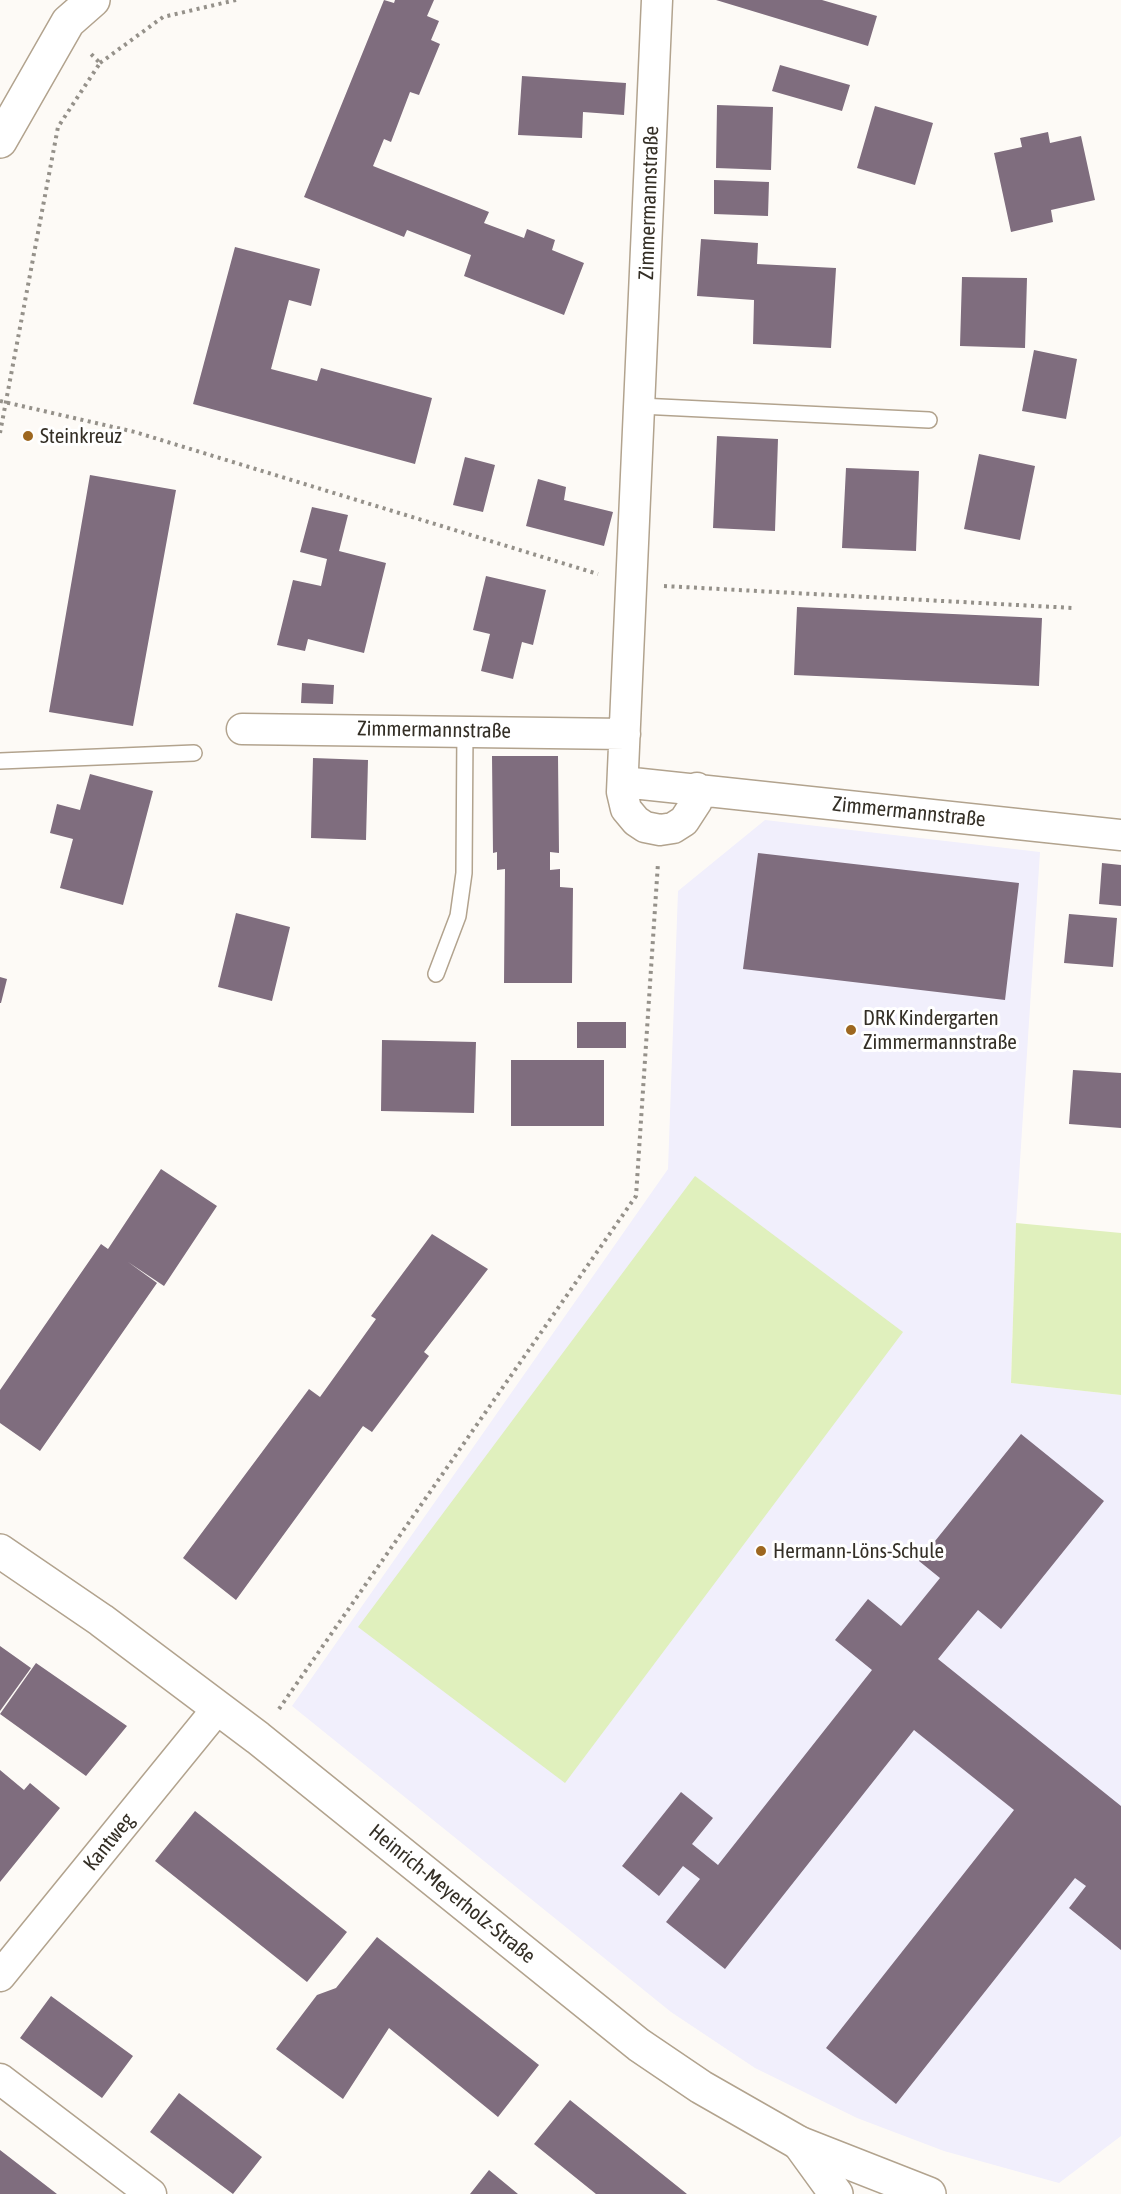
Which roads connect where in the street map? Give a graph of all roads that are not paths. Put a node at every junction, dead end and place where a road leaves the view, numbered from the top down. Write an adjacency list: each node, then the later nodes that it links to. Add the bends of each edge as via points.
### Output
1 (93, 0): 3 (main road, via 68,22)
2 (657, 0): 4 (street, Zimmermannstraße)
3 (0, 141)
4 (640, 406): 5 (lane); 8 (street, Zimmermannstraße)
5 (929, 420)
6 (242, 729): 7 (street, Zimmermannstraße)
7 (465, 730): 8 (street, Zimmermannstraße); 14 (lane, via 464,873 458,916)
8 (625, 734): 11 (street, Zimmermannstraße)
9 (194, 753): 10 (lane)
10 (0, 760)
11 (623, 782): 12 (street, Zimmermannstraße); 12 (street, Zimmermannstraße, via 623,801 630,816 645,827 660,830 684,821 697,801)
12 (697, 788): 13 (street, Zimmermannstraße)
13 (1121, 835)
14 (436, 974)
15 (0, 1551): 16 (main road, Heinrich-Meyerholz-Straße, via 101,1620)
16 (218, 1708): 17 (street, Kantweg); 19 (main road, Heinrich-Meyerholz-Straße, via 639,2045 701,2087)
17 (0, 1976)
18 (0, 2079): 20 (street)
19 (800, 2144): 21 (main road); 22 (main road, Heinrich-Meyerholz-Straße)
20 (151, 2194)
21 (836, 2194)
22 (929, 2194)

